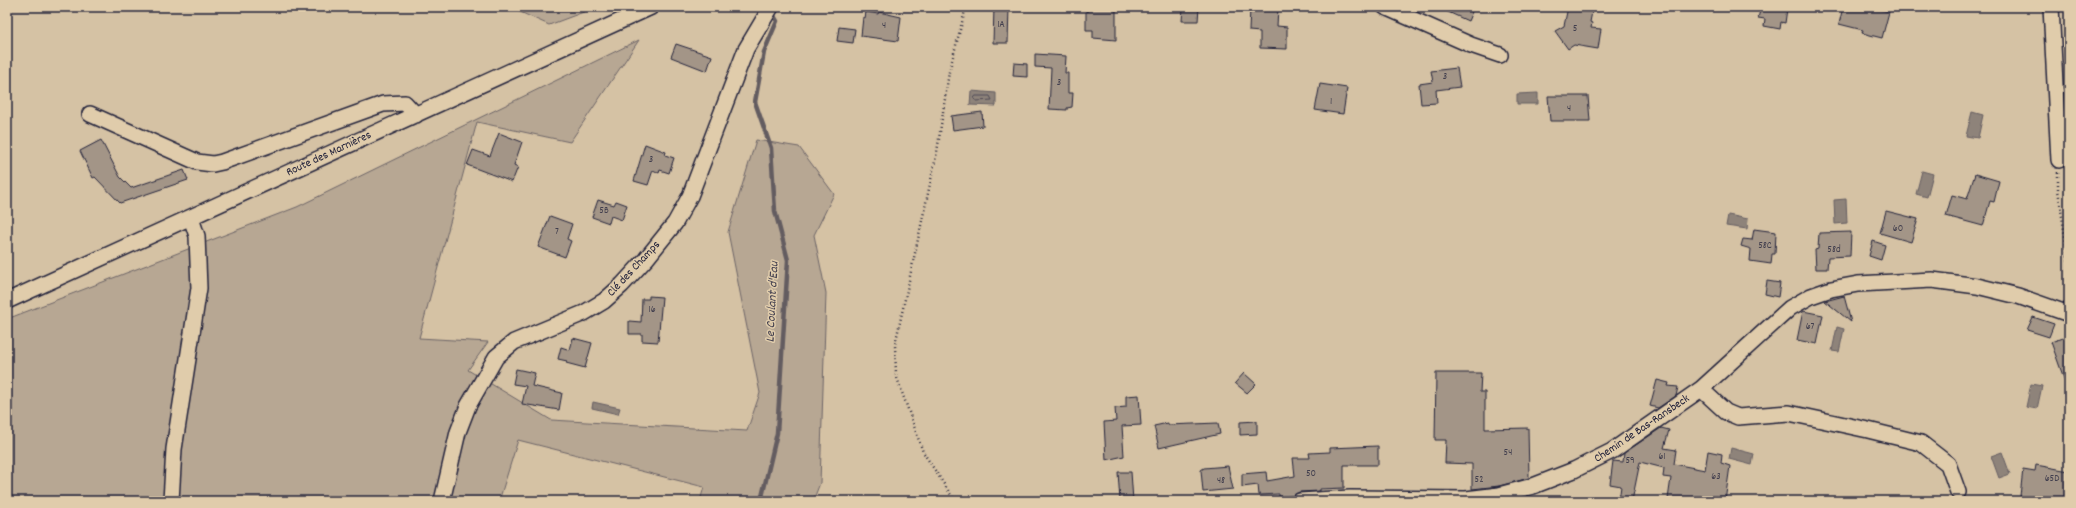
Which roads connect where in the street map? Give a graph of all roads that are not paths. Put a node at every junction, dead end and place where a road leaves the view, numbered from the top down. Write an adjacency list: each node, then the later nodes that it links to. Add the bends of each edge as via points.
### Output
1 (651, 7): 7 (street, Route des Marnières)
2 (771, 7): 15 (street, Clé des Champs, via 746,49 690,196 675,223 646,259 604,301 584,313 514,342 496,357 468,406 458,432)
3 (1385, 7): 5 (street, via 1471,46)
4 (2051, 7): 8 (street)
5 (1500, 55)
6 (90, 114): 7 (street, via 197,162 213,164 383,104 405,104)
7 (416, 115): 9 (street, Route des Marnières)
8 (2059, 160)
9 (191, 218): 10 (street, Route des Marnières); 14 (street, via 197,236 199,288 174,449)
10 (7, 301)
11 (2069, 314): 12 (street, Chemin de Bas-Ransbeck, via 2012,294 1932,280 1858,284 1831,289 1811,296 1790,308)
12 (1701, 389): 13 (street, Chemin de Bas-Ransbeck, via 1726,412 1738,417 1789,413 1921,443 1948,464); 16 (street, Chemin de Bas-Ransbeck, via 1593,461 1516,492 1466,499 1356,498)
13 (1958, 492)
14 (171, 501)
15 (442, 501)
16 (1300, 501)

